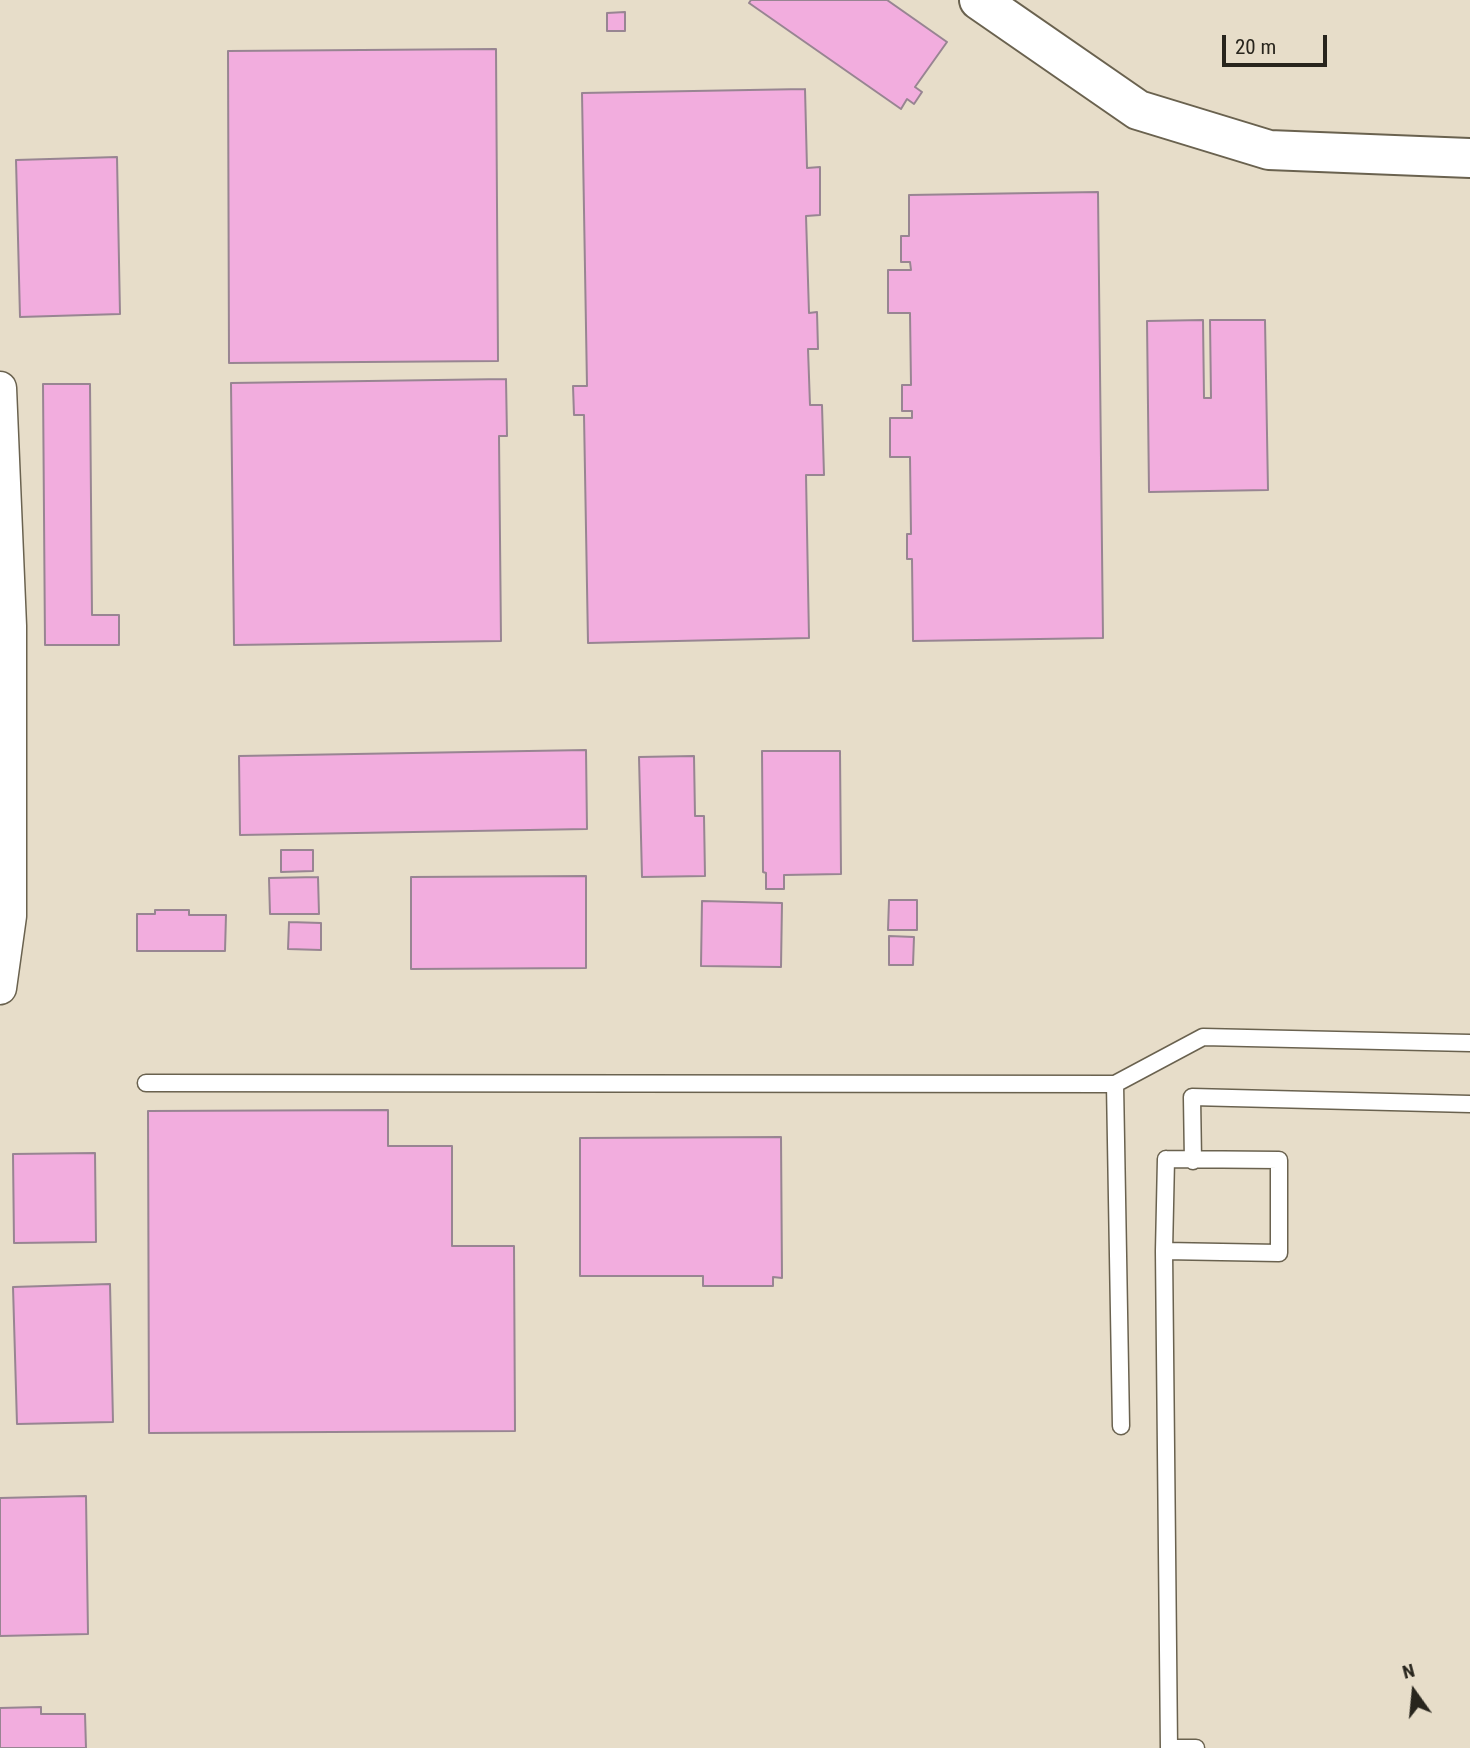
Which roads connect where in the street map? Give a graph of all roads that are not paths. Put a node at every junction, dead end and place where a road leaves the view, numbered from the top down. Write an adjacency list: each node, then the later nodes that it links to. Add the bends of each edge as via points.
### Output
1 (979, 0): 2 (street, via 1138,110 1269,150)
2 (1470, 158)
3 (0, 388): 4 (street)
4 (5, 627): 5 (street, via 10,916)
5 (0, 988)
6 (1470, 1043): 8 (lane, via 1203,1037)
7 (146, 1083): 8 (lane)
8 (1115, 1084): 12 (lane)
9 (1470, 1104): 10 (lane, via 1192,1097)
10 (1193, 1161): 11 (lane, via 1166,1159); 11 (lane, via 1279,1160 1279,1253)
11 (1164, 1251): 13 (lane)
12 (1121, 1426)
13 (1169, 1748): 14 (lane)
14 (1196, 1748)

